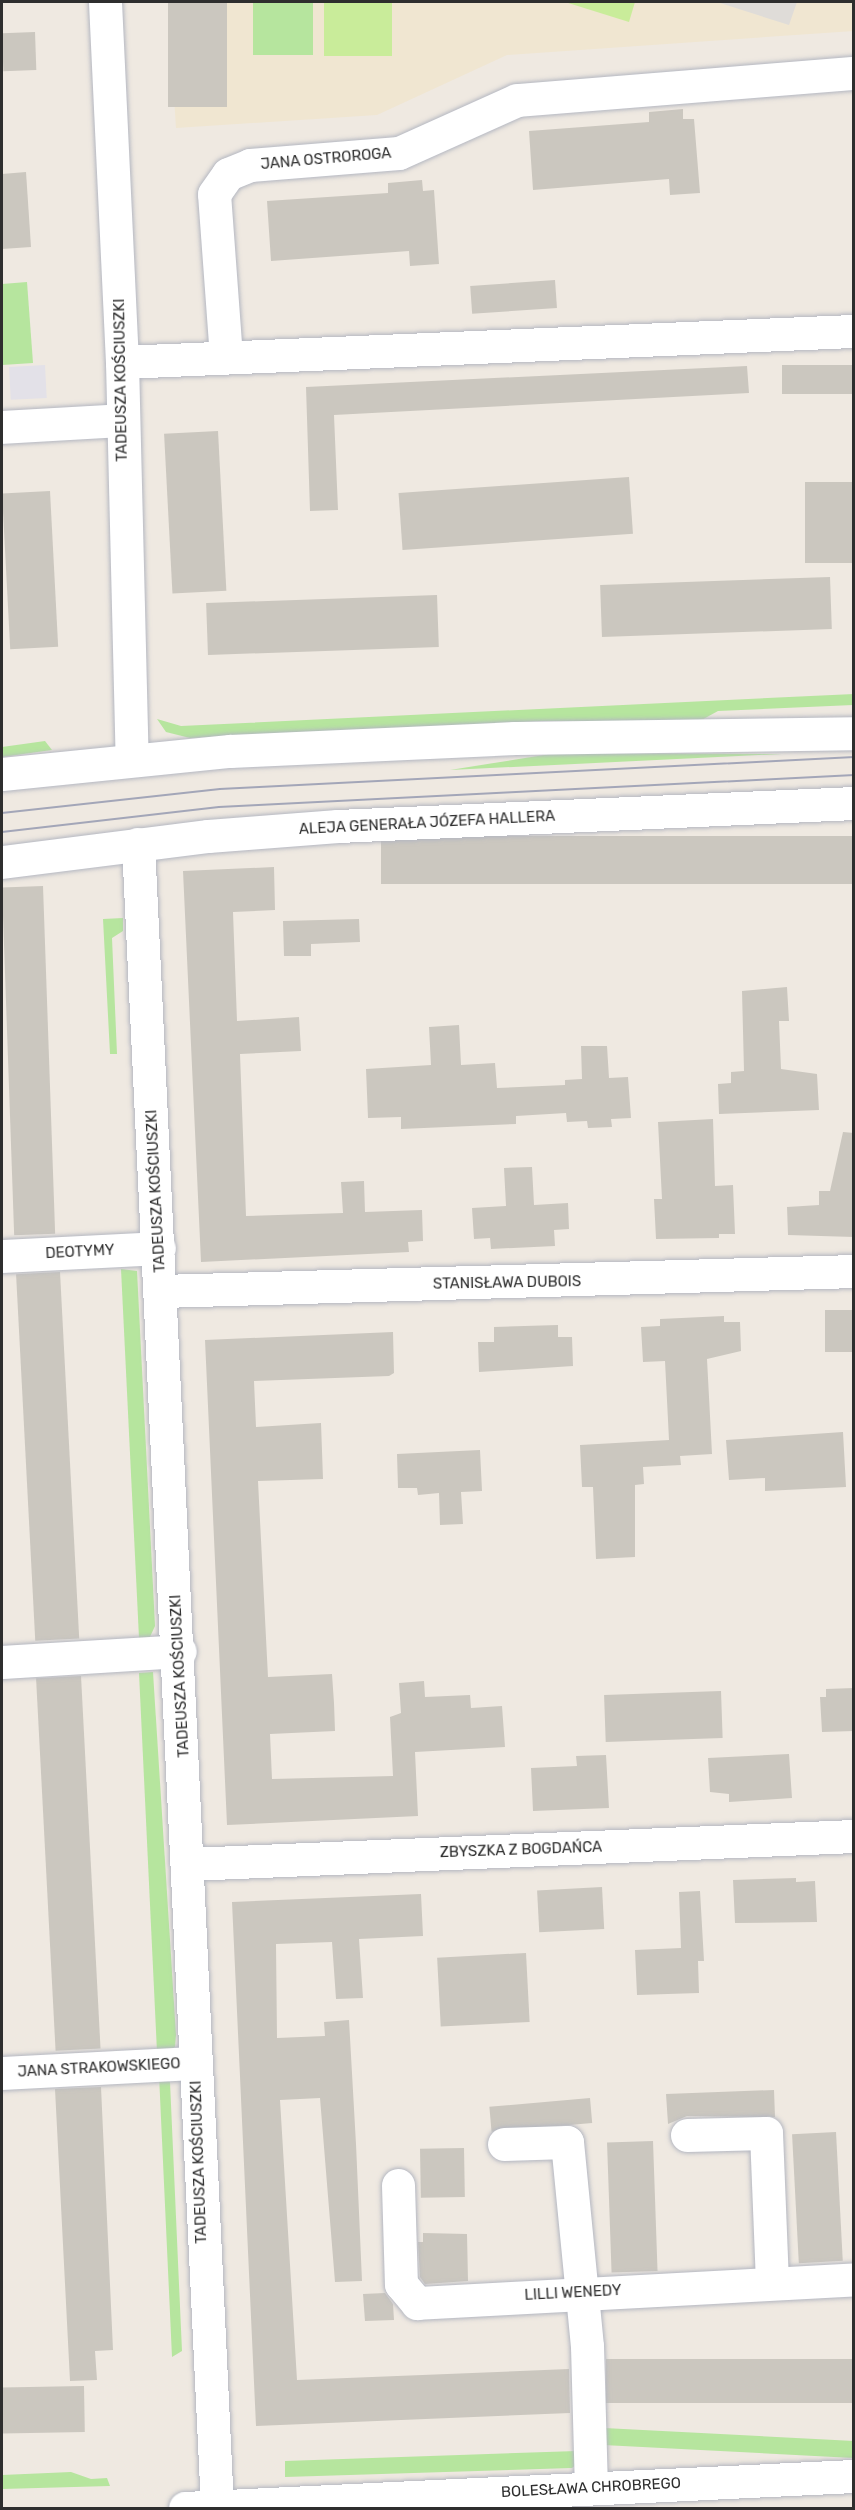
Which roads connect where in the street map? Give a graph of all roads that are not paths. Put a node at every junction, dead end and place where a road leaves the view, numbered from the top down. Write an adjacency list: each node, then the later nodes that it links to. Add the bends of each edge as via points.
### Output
1 (105, 2): 5 (street, TADEUSZA KOŚCIUSZKI)
2 (854, 73): 4 (street, JANA OSTROROGA, via 549,95 495,108 399,153 250,165 228,174 214,194)
3 (854, 331): 4 (street)
4 (226, 357): 5 (street)
5 (122, 362): 6 (street, TADEUSZA KOŚCIUSZKI)
6 (122, 420): 7 (street); 9 (street, TADEUSZA KOŚCIUSZKI)
7 (2, 427)
8 (854, 734): 9 (street, via 515,738)
9 (132, 758): 10 (street)
10 (2, 774)
11 (854, 803): 12 (street, ALEJA GENERAŁA JÓZEFA HALLERA, via 338,826)
12 (138, 844): 13 (street, ALEJA GENERAŁA JÓZEFA HALLERA); 14 (street, TADEUSZA KOŚCIUSZKI)
13 (2, 862)
14 (159, 1248): 15 (street, DEOTYMY); 17 (street, TADEUSZA KOŚCIUSZKI)
15 (2, 1256)
16 (854, 1271): 17 (street, STANISŁAWA DUBOIS)
17 (160, 1291): 18 (street, TADEUSZA KOŚCIUSZKI)
18 (180, 1650): 19 (street); 21 (street, TADEUSZA KOŚCIUSZKI)
19 (2, 1662)
20 (854, 1836): 21 (street, ZBYSZKA Z BOGDAŃCA)
21 (189, 1864): 22 (street, TADEUSZA KOŚCIUSZKI)
22 (196, 2063): 23 (street, JANA STRAKOWSKIEGO); 32 (street, TADEUSZA KOŚCIUSZKI)
23 (2, 2073)
24 (687, 2135): 28 (street, via 766,2133)
25 (504, 2144): 29 (street, via 567,2142)
26 (398, 2185): 29 (street, LILLI WENEDY, via 401,2284 417,2303)
27 (854, 2279): 28 (street, LILLI WENEDY)
28 (772, 2282): 29 (street, LILLI WENEDY)
29 (583, 2293): 31 (street)
30 (854, 2476): 31 (street, BOLESŁAWA CHROBREGO)
31 (591, 2486): 32 (street, BOLESŁAWA CHROBREGO)
32 (206, 2508)

